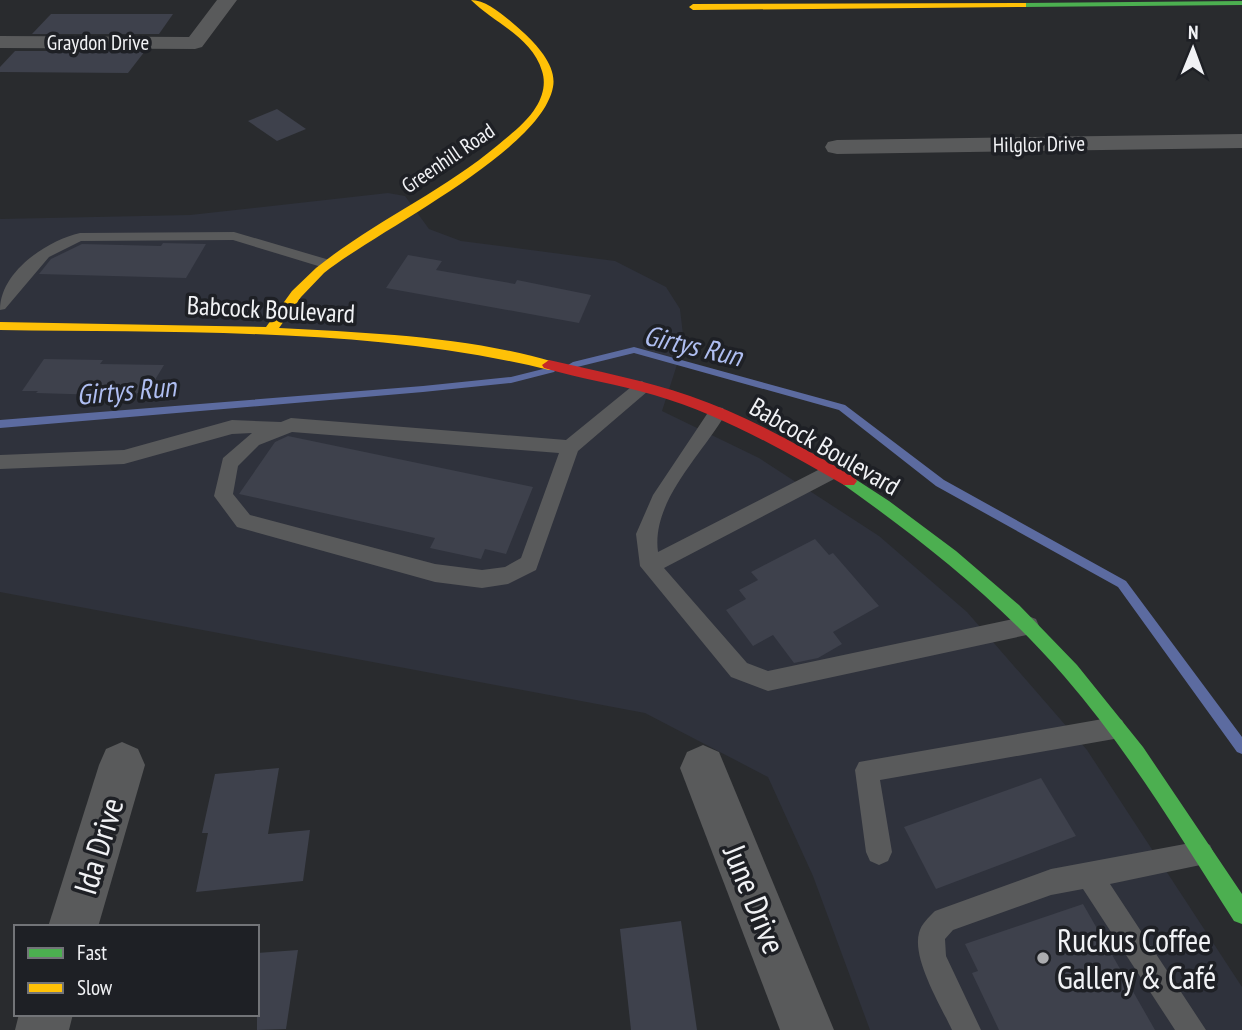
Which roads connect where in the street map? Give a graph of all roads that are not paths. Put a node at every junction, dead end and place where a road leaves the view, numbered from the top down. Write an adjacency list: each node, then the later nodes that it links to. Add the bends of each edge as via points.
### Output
1 (227, 0): 7 (street, Graydon Drive, via 195,43)
2 (475, 0): 10 (street, Greenhill Road, via 537,51 549,86 542,108 499,152)
3 (1094, 2): 4 (street); 5 (street)
4 (807, 3): 6 (street)
5 (1242, 4)
6 (693, 7)
7 (0, 41)
8 (1242, 141): 9 (street, Hilglor Drive)
9 (837, 147)
10 (328, 264): 11 (lane, via 234,236 80,237 66,239 38,258); 13 (street, Greenhill Road, via 295,294)
11 (0, 305)
12 (0, 326): 13 (street, Babcock Boulevard)
13 (270, 331): 14 (street, Babcock Boulevard, via 430,344 510,356)
14 (642, 387): 15 (street, Babcock Boulevard); 17 (lane)
15 (717, 413): 19 (street, Babcock Boulevard, via 785,444); 20 (lane, via 662,495 646,534)
16 (291, 425): 17 (lane); 17 (lane, via 253,440 229,463 223,496 244,521 435,573 482,579 508,575 529,564); 18 (lane, via 232,428 124,457)
17 (570, 447)
18 (0, 463)
19 (831, 472): 20 (lane); 21 (street, Babcock Boulevard, via 912,525)
20 (649, 566): 21 (lane, via 740,670 768,681)
21 (1028, 626): 22 (street, Babcock Boulevard)
22 (1115, 728): 25 (lane, via 867,770); 26 (street, Babcock Boulevard)
23 (122, 765): 29 (street, Ida Drive)
24 (703, 768): 30 (street, June Drive)
25 (879, 852)
26 (1202, 854): 27 (lane); 28 (street, Babcock Boulevard)
27 (1087, 874): 31 (lane, via 944,920 931,935 933,958); 32 (lane)
28 (1242, 913)
29 (74, 925)
30 (807, 1030)
31 (967, 1030)
32 (1192, 1030)

